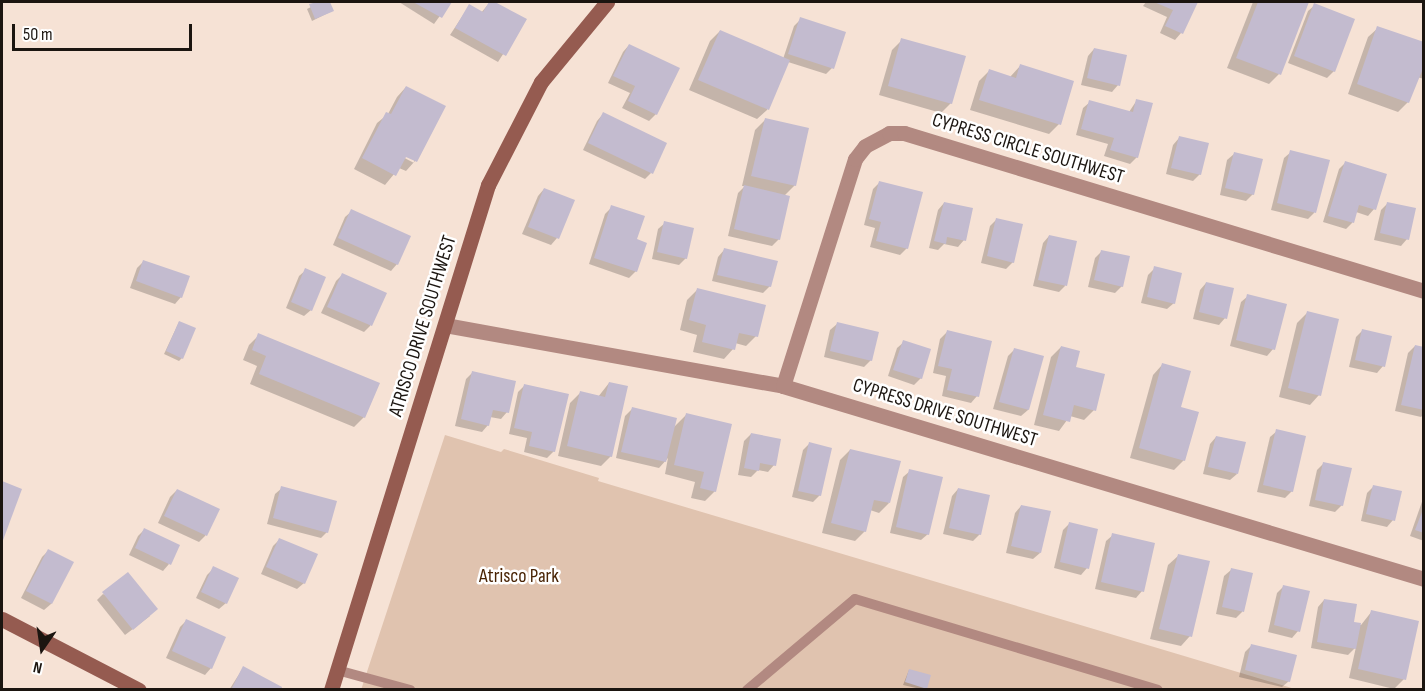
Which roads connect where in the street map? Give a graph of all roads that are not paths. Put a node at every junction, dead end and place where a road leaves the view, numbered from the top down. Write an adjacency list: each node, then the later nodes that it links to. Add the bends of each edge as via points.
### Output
1 (607, 2): 3 (main road, ATRISCO DRIVE SOUTHWEST, via 541,82 494,175)
2 (1424, 291): 4 (street, CYPRESS CIRCLE SOUTHWEST, via 904,133 889,133 865,146 855,159)
3 (445, 325): 4 (street, CYPRESS DRIVE SOUTHWEST); 7 (main road, ATRISCO DRIVE SOUTHWEST)
4 (783, 386): 5 (street, CYPRESS DRIVE SOUTHWEST)
5 (1424, 579)
6 (2, 619): 8 (main road)
7 (337, 670): 9 (main road, ATRISCO DRIVE SOUTHWEST); 10 (lane)
8 (139, 690)
9 (331, 690)
10 (410, 690)
11 (747, 690): 12 (lane, via 855,599)
12 (1158, 690)

